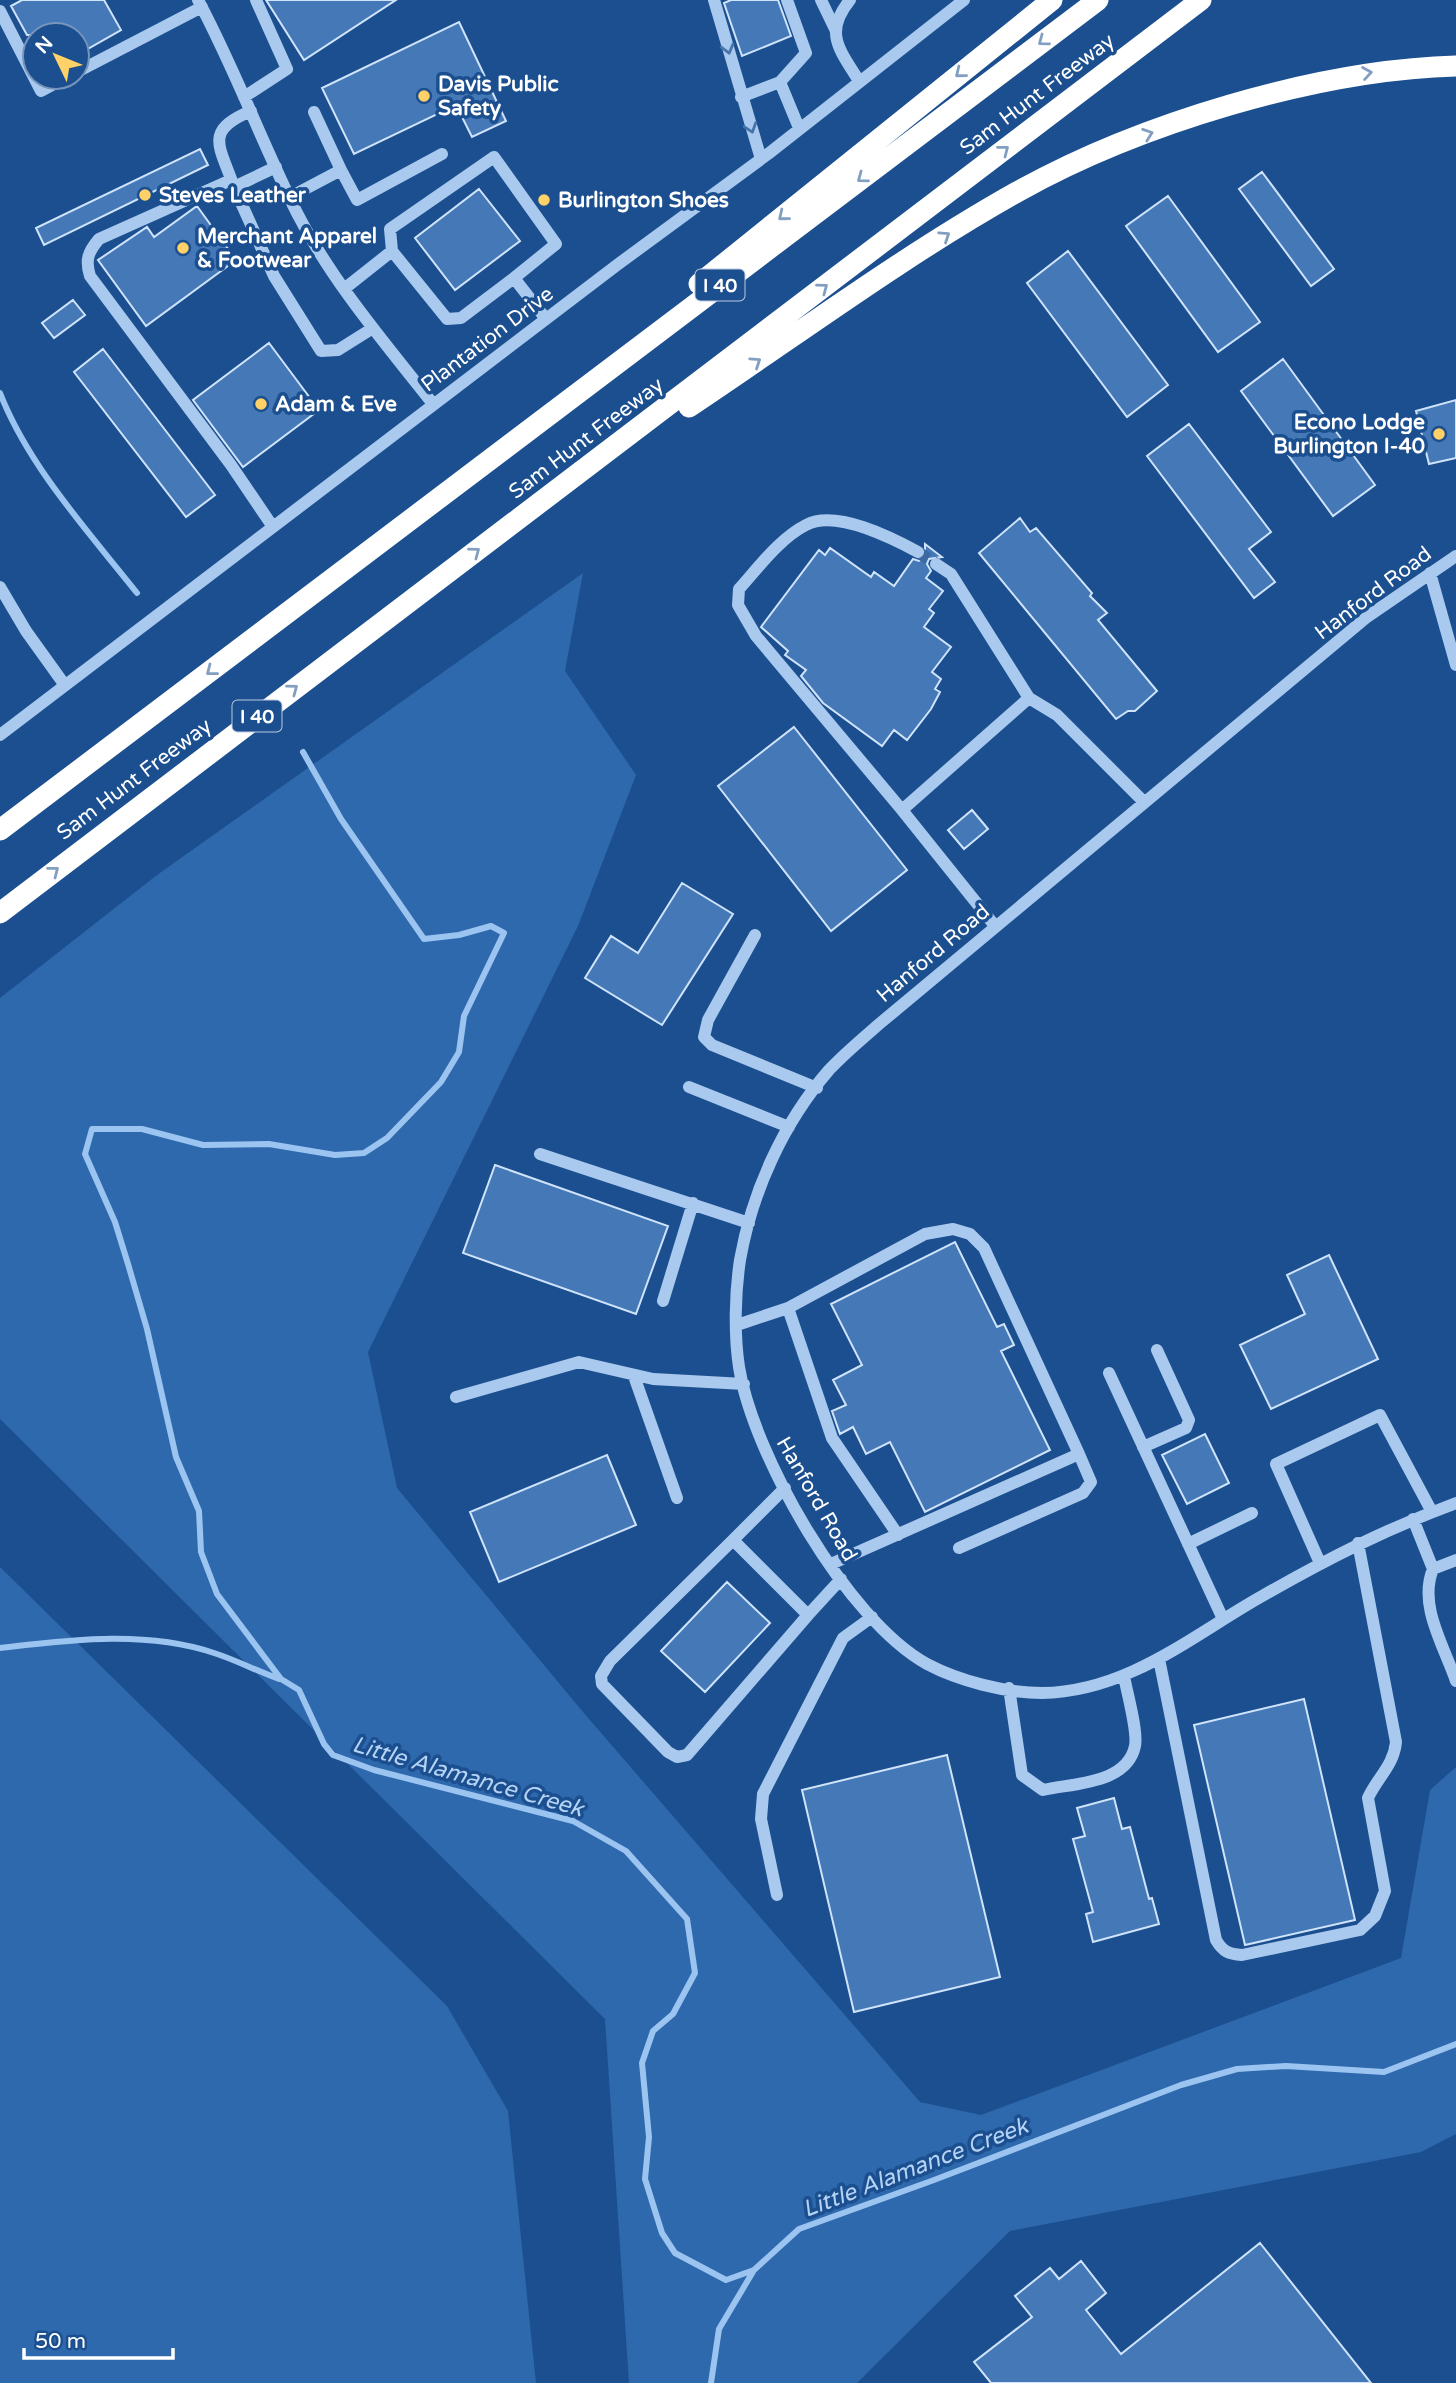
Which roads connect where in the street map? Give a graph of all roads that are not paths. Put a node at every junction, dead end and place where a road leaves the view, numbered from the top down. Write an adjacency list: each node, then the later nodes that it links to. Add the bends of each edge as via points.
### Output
1 (256, 0): 18 (street, via 287,69)
2 (715, 0): 19 (street, one-way to 19)
3 (787, 0): 17 (street, via 806,53)
4 (821, 0): 12 (street)
5 (850, 0): 12 (street)
6 (964, 0): 16 (street, Plantation Drive)
7 (1052, 0): 40 (highway, one-way to 40)
8 (1098, 0): 40 (highway, Sam Hunt Freeway / I 40, one-way to 40)
9 (1201, 0): 35 (highway, Sam Hunt Freeway / I 40, one-way to 9)
10 (200, 2): 14 (street); 18 (street)
11 (0, 11): 13 (street)
12 (835, 29): 16 (street, via 837,46)
13 (21, 52)
14 (91, 64)
15 (1456, 66): 35 (highway, one-way to 15, via 958,227 1081,160 1182,122 1326,81 1369,72)
16 (859, 80): 22 (street, Plantation Drive)
17 (780, 82): 19 (street); 22 (street)
18 (244, 97): 20 (street)
19 (741, 97): 24 (street, one-way to 24)
20 (251, 111): 25 (street); 27 (street, via 227,121 219,131 219,146)
21 (314, 112): 26 (street)
22 (799, 128): 24 (street, Plantation Drive)
23 (442, 154): 26 (street, via 357,200)
24 (761, 159): 32 (street, Plantation Drive)
25 (276, 167): 27 (street); 28 (street)
26 (341, 170): 28 (street)
27 (232, 183): 33 (street, via 274,276 317,348 338,350); 36 (street, via 99,239 86,264 90,276)
28 (290, 197): 31 (street)
29 (392, 251): 30 (street, via 447,319 461,318); 30 (street, via 390,229 494,158 556,244); 31 (street)
30 (514, 278): 32 (street)
31 (344, 289): 33 (street)
32 (546, 319): 34 (street, Plantation Drive)
33 (373, 328): 34 (street)
34 (433, 404): 36 (street, Plantation Drive)
35 (516, 523): 51 (highway, Sam Hunt Freeway / I 40, one-way to 35)
36 (272, 527): 45 (street, Plantation Drive)
37 (918, 552): 49 (street, via 880,531 831,522 807,524 766,558 739,589 738,605 756,636)
38 (1456, 556): 41 (street, Hanford Road)
39 (936, 564): 46 (street, via 951,574)
40 (343, 570): 50 (highway, Sam Hunt Freeway / I 40, one-way to 50)
41 (1430, 573): 43 (street); 48 (street, Hanford Road, via 1367,617)
42 (0, 587): 45 (street)
43 (1451, 629): 44 (street)
44 (1456, 665)
45 (64, 684): 47 (street, Plantation Drive)
46 (1029, 698): 48 (street, via 1057,715); 49 (street)
47 (0, 735)
48 (1144, 802): 52 (street, Hanford Road)
49 (902, 810): 52 (street)
50 (0, 830)
51 (0, 913)
52 (995, 926): 55 (street, Hanford Road, via 878,1025 829,1070)
53 (755, 934): 55 (street, via 708,1020 704,1037 712,1045)
54 (689, 1087): 56 (street)
55 (817, 1088): 56 (street, Hanford Road)
56 (789, 1127): 59 (street, Hanford Road, via 757,1191)
57 (540, 1154): 58 (street)
58 (693, 1203): 59 (street); 60 (street)
59 (749, 1223): 62 (street, Hanford Road, via 740,1262)
60 (663, 1301)
61 (788, 1308): 62 (street); 69 (street, via 925,1234 953,1229 970,1234 984,1248); 76 (street, via 832,1438)
62 (737, 1325): 66 (street, Hanford Road)
63 (1157, 1350): 68 (street, via 1189,1420 1186,1428)
64 (1109, 1373): 68 (street)
65 (634, 1376): 66 (street); 67 (street, via 579,1362); 71 (street)
66 (744, 1384): 70 (street, Hanford Road, via 766,1454)
67 (456, 1397)
68 (1143, 1447): 79 (street)
69 (1079, 1454): 76 (street); 80 (street, via 1091,1482 1083,1493)
70 (785, 1488): 77 (street); 83 (street, Hanford Road)
71 (677, 1498)
72 (1456, 1503): 73 (street, Hanford Road)
73 (1432, 1512): 75 (street, Hanford Road); 82 (street, via 1380,1415 1276,1464)
74 (1252, 1513): 79 (street)
75 (1413, 1519): 78 (street, Hanford Road); 84 (street)
76 (898, 1535): 83 (street)
77 (733, 1539): 86 (street); 86 (street, via 610,1661 601,1676 602,1684 668,1752 677,1757 687,1755)
78 (1358, 1543): 82 (street, Hanford Road); 89 (street, via 1396,1742 1395,1756 1368,1798 1385,1891 1383,1903 1360,1930 1242,1955 1221,1949)
79 (1188, 1544): 88 (street)
80 (959, 1548)
81 (1456, 1560): 84 (street)
82 (1320, 1563): 88 (street, Hanford Road)
83 (831, 1564): 85 (street, Hanford Road)
84 (1433, 1569): 91 (street, via 1427,1600)
85 (841, 1579): 86 (street); 87 (street, Hanford Road)
86 (808, 1615)
87 (872, 1617): 92 (street, Hanford Road, via 927,1664 982,1684); 93 (street, via 844,1638 763,1794 761,1819)
88 (1223, 1619): 89 (street, Hanford Road)
89 (1159, 1659): 90 (street, Hanford Road)
90 (1124, 1676): 92 (street, Hanford Road, via 1083,1688 1041,1693); 92 (street, via 1136,1745 1128,1763 1114,1775 1043,1790 1022,1775)
91 (1456, 1681)
92 (1009, 1688)
93 (777, 1895)

